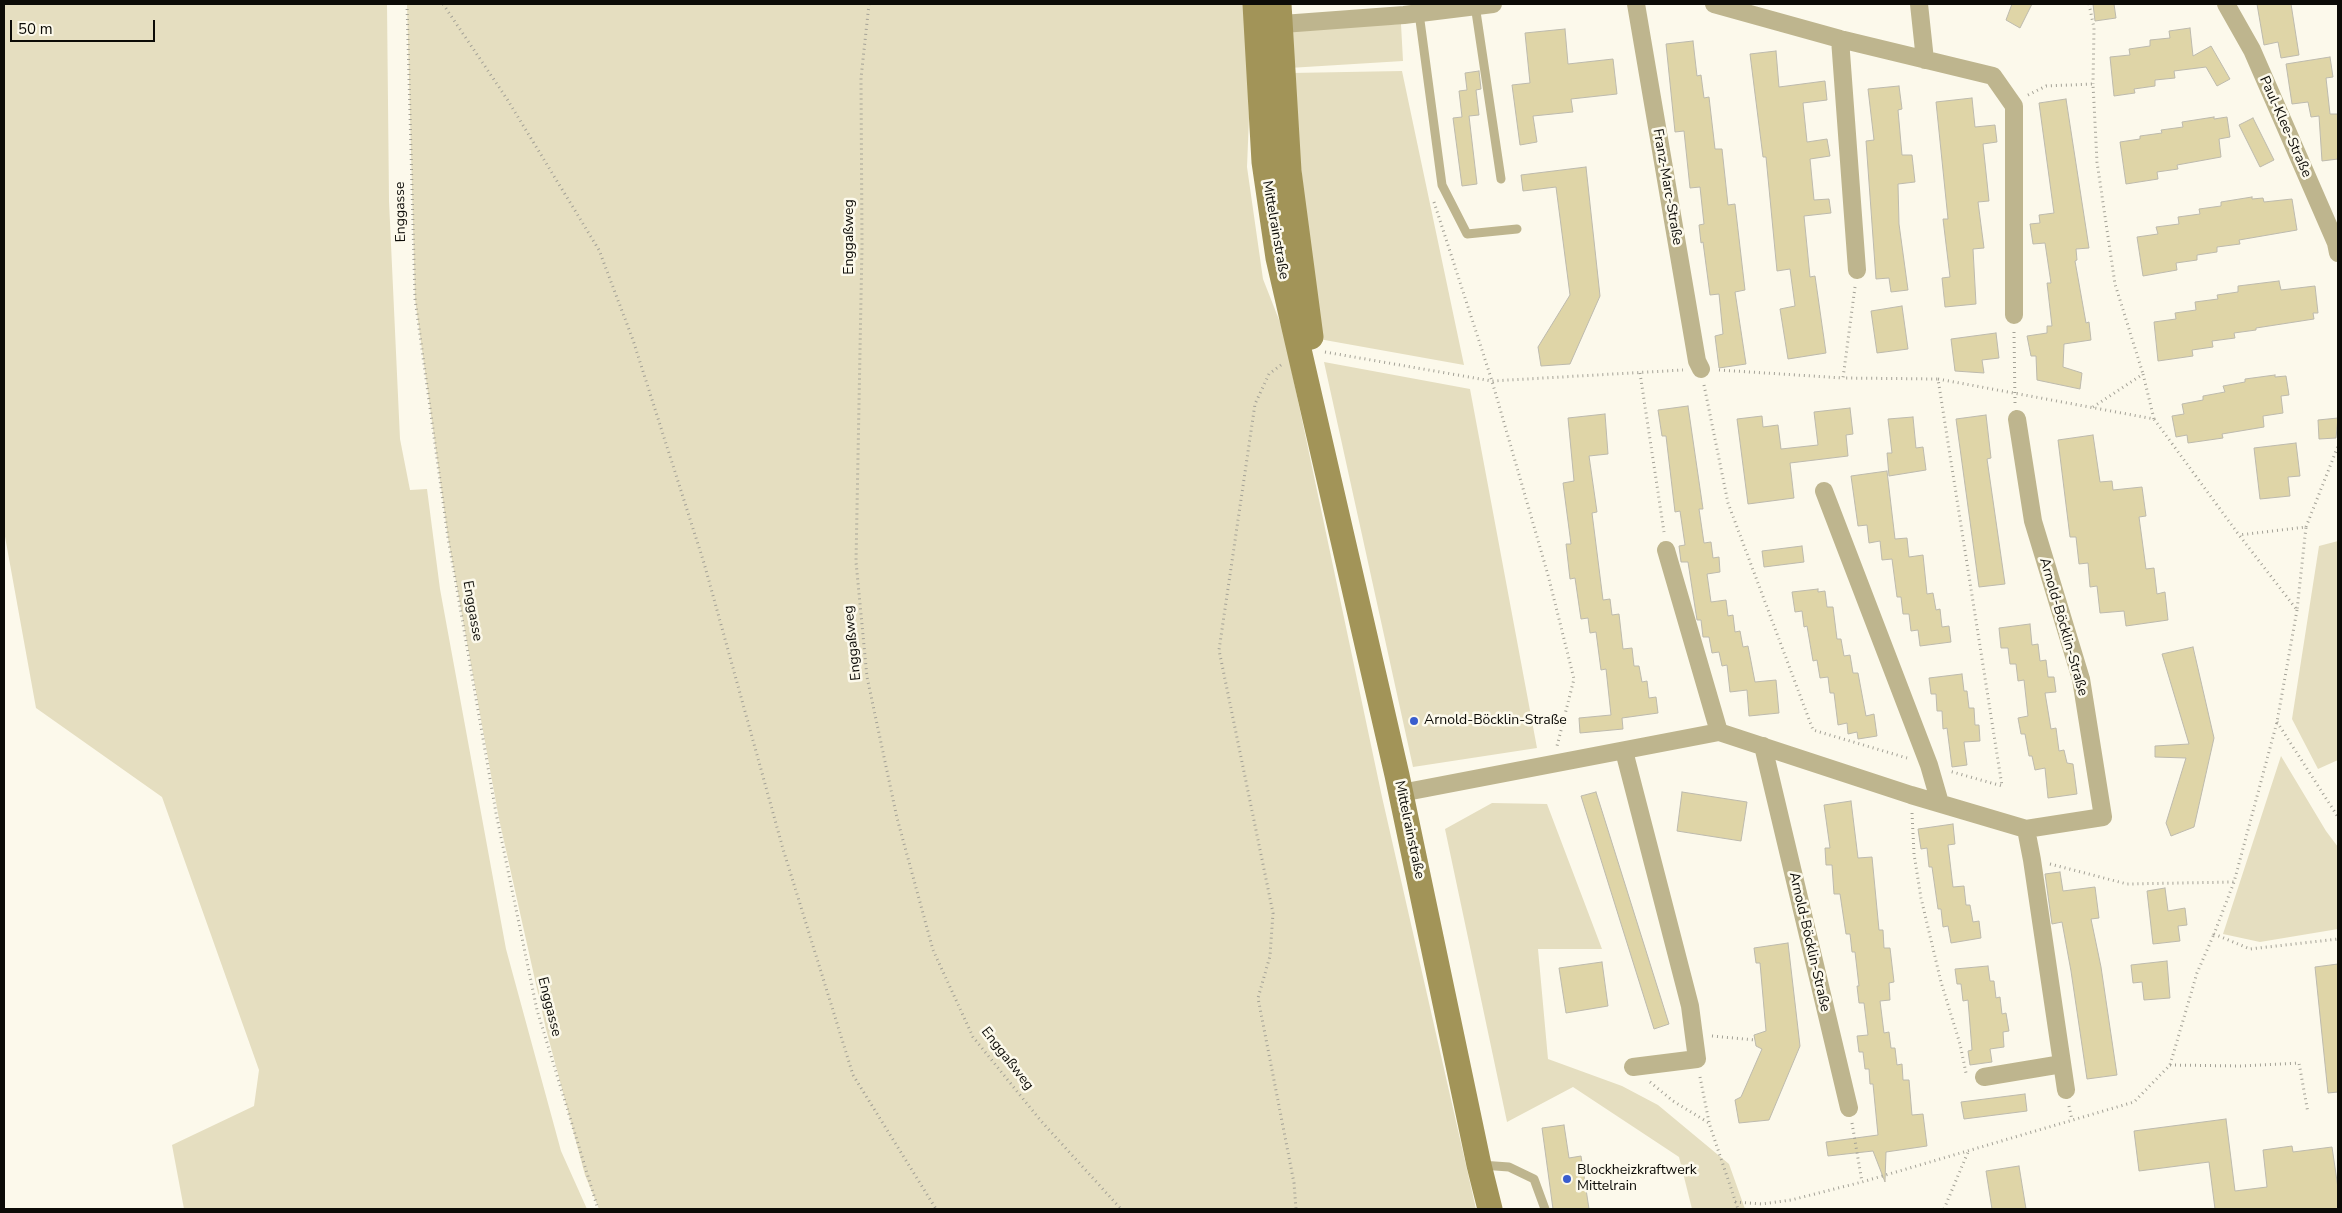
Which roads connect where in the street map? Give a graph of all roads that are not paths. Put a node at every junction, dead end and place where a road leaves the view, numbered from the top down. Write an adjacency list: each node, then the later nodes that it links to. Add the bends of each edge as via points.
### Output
1 (1493, 4): 5 (street)
2 (1636, 4): 18 (street, Franz-Marc-Straße, via 1697,361)
3 (1919, 4): 11 (street)
4 (2226, 4): 14 (street, Paul-Klee-Straße, via 2252,50)
5 (1475, 5): 7 (street); 12 (lane)
6 (1722, 5): 10 (street)
7 (1419, 13): 8 (street); 13 (lane, via 1442,184 1467,234)
8 (1280, 14): 9 (street); 17 (street, Mittelrainstraße, via 1289,171)
9 (1256, 16): 17 (street, Mittelrainstraße, via 1264,162 1278,258)
10 (1840, 39): 11 (street); 15 (street)
11 (1925, 60): 16 (street, via 1993,76 2014,106)
12 (1501, 179)
13 (1517, 229)
14 (2338, 253)
15 (1858, 270)
16 (2014, 315)
17 (1306, 350): 25 (street, Mittelrainstraße, via 1324,452)
18 (1701, 369)
19 (2017, 419): 27 (street, Arnold-Böcklin-Straße, via 2033,521 2081,679 2103,817)
20 (1824, 491): 26 (street, via 1929,765)
21 (1666, 550): 22 (street)
22 (1719, 732): 23 (street, Arnold-Böcklin-Straße); 24 (street, Arnold-Böcklin-Straße)
23 (1763, 746): 26 (street, Arnold-Böcklin-Straße); 32 (street, Arnold-Böcklin-Straße)
24 (1624, 751): 25 (street, Arnold-Böcklin-Straße); 29 (street, via 1690,1006 1697,1060)
25 (1401, 793): 33 (street, Mittelrainstraße)
26 (1940, 803): 27 (street, Arnold-Böcklin-Straße)
27 (2026, 830): 28 (street)
28 (2062, 1064): 30 (street); 31 (street)
29 (1633, 1067)
30 (1976, 1079)
31 (2066, 1090)
32 (1849, 1108)
33 (1479, 1165): 34 (street, Mittelrainstraße); 35 (lane, via 1509,1167 1534,1180)
34 (1490, 1209)
35 (1545, 1209)

